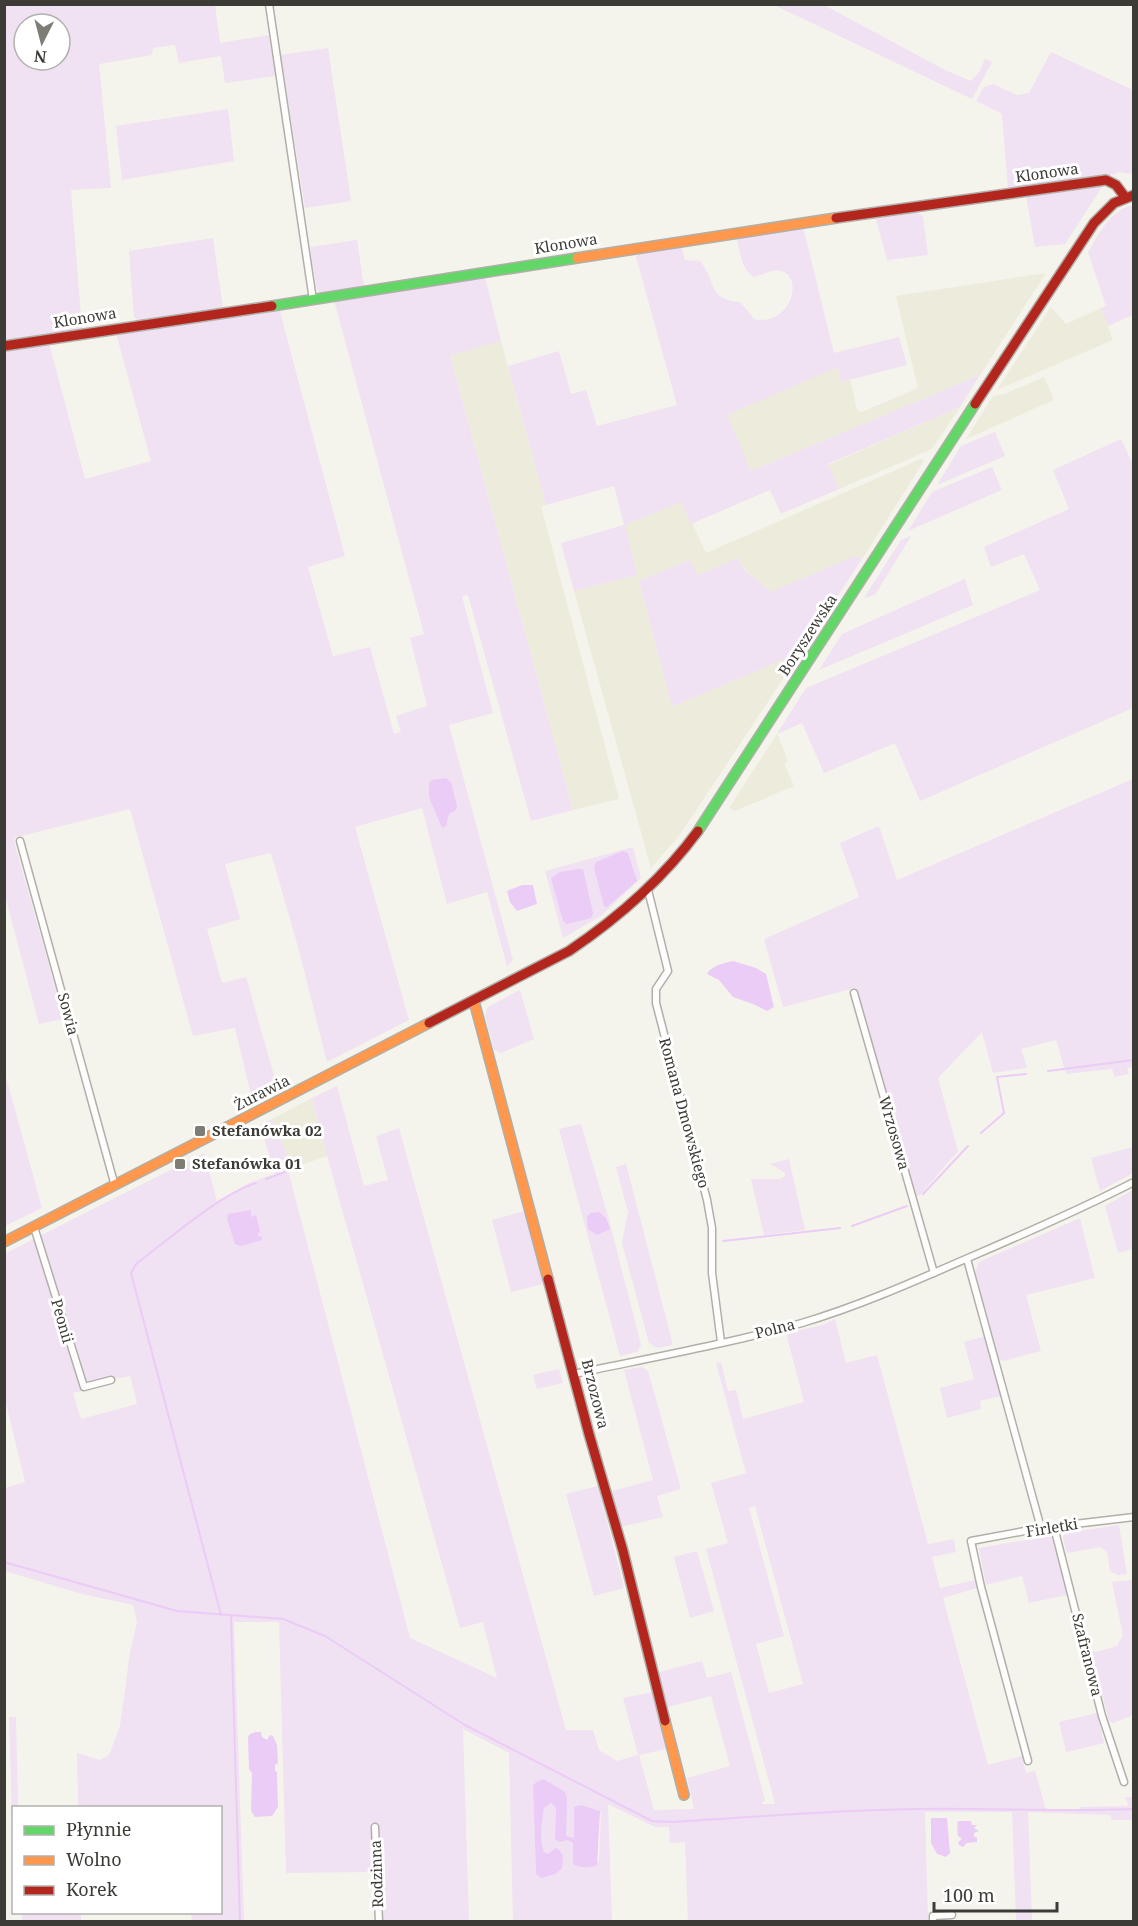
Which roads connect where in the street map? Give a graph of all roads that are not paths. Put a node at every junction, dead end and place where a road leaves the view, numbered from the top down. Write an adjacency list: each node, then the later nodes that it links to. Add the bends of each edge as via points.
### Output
1 (269, 4): 3 (street)
2 (1129, 196): 3 (street, Klonowa, via 1106,180 737,232); 6 (street, Boryszewska, via 1104,210 1089,229 701,828)
3 (313, 300): 4 (street, Klonowa)
4 (4, 346)
5 (20, 842): 11 (street, Sowia)
6 (648, 891): 8 (street, Boryszewska, via 569,951); 16 (street, Romana Dmowskiego, via 668,971 656,989 656,1003 707,1200)
7 (854, 993): 15 (street, Wrzosowa)
8 (474, 1001): 9 (street, Boryszewska); 17 (street, Brzozowa)
9 (436, 1021): 11 (street, Żurawia)
10 (1134, 1182): 14 (street, Polna)
11 (115, 1186): 12 (street, Żurawia)
12 (34, 1227): 13 (street, Żurawia); 18 (street, Peonii, via 84,1387)
13 (4, 1242)
14 (967, 1258): 15 (street, Polna); 21 (street)
15 (934, 1274): 16 (street, Polna, via 801,1323)
16 (721, 1342): 17 (street, Polna)
17 (574, 1374): 24 (street, Brzozowa)
18 (111, 1380)
19 (1134, 1517): 20 (street, Firletki)
20 (1054, 1527): 21 (street, Firletki); 23 (street, Szafranowa, via 1102,1716)
21 (1041, 1528): 22 (street, Firletki, via 971,1541)
22 (1028, 1761)
23 (1124, 1782)
24 (684, 1795)
25 (375, 1827): 27 (street, Rodzinna)
26 (952, 1915): 28 (street, via 933,1916)
27 (379, 1922)
28 (933, 1922)

